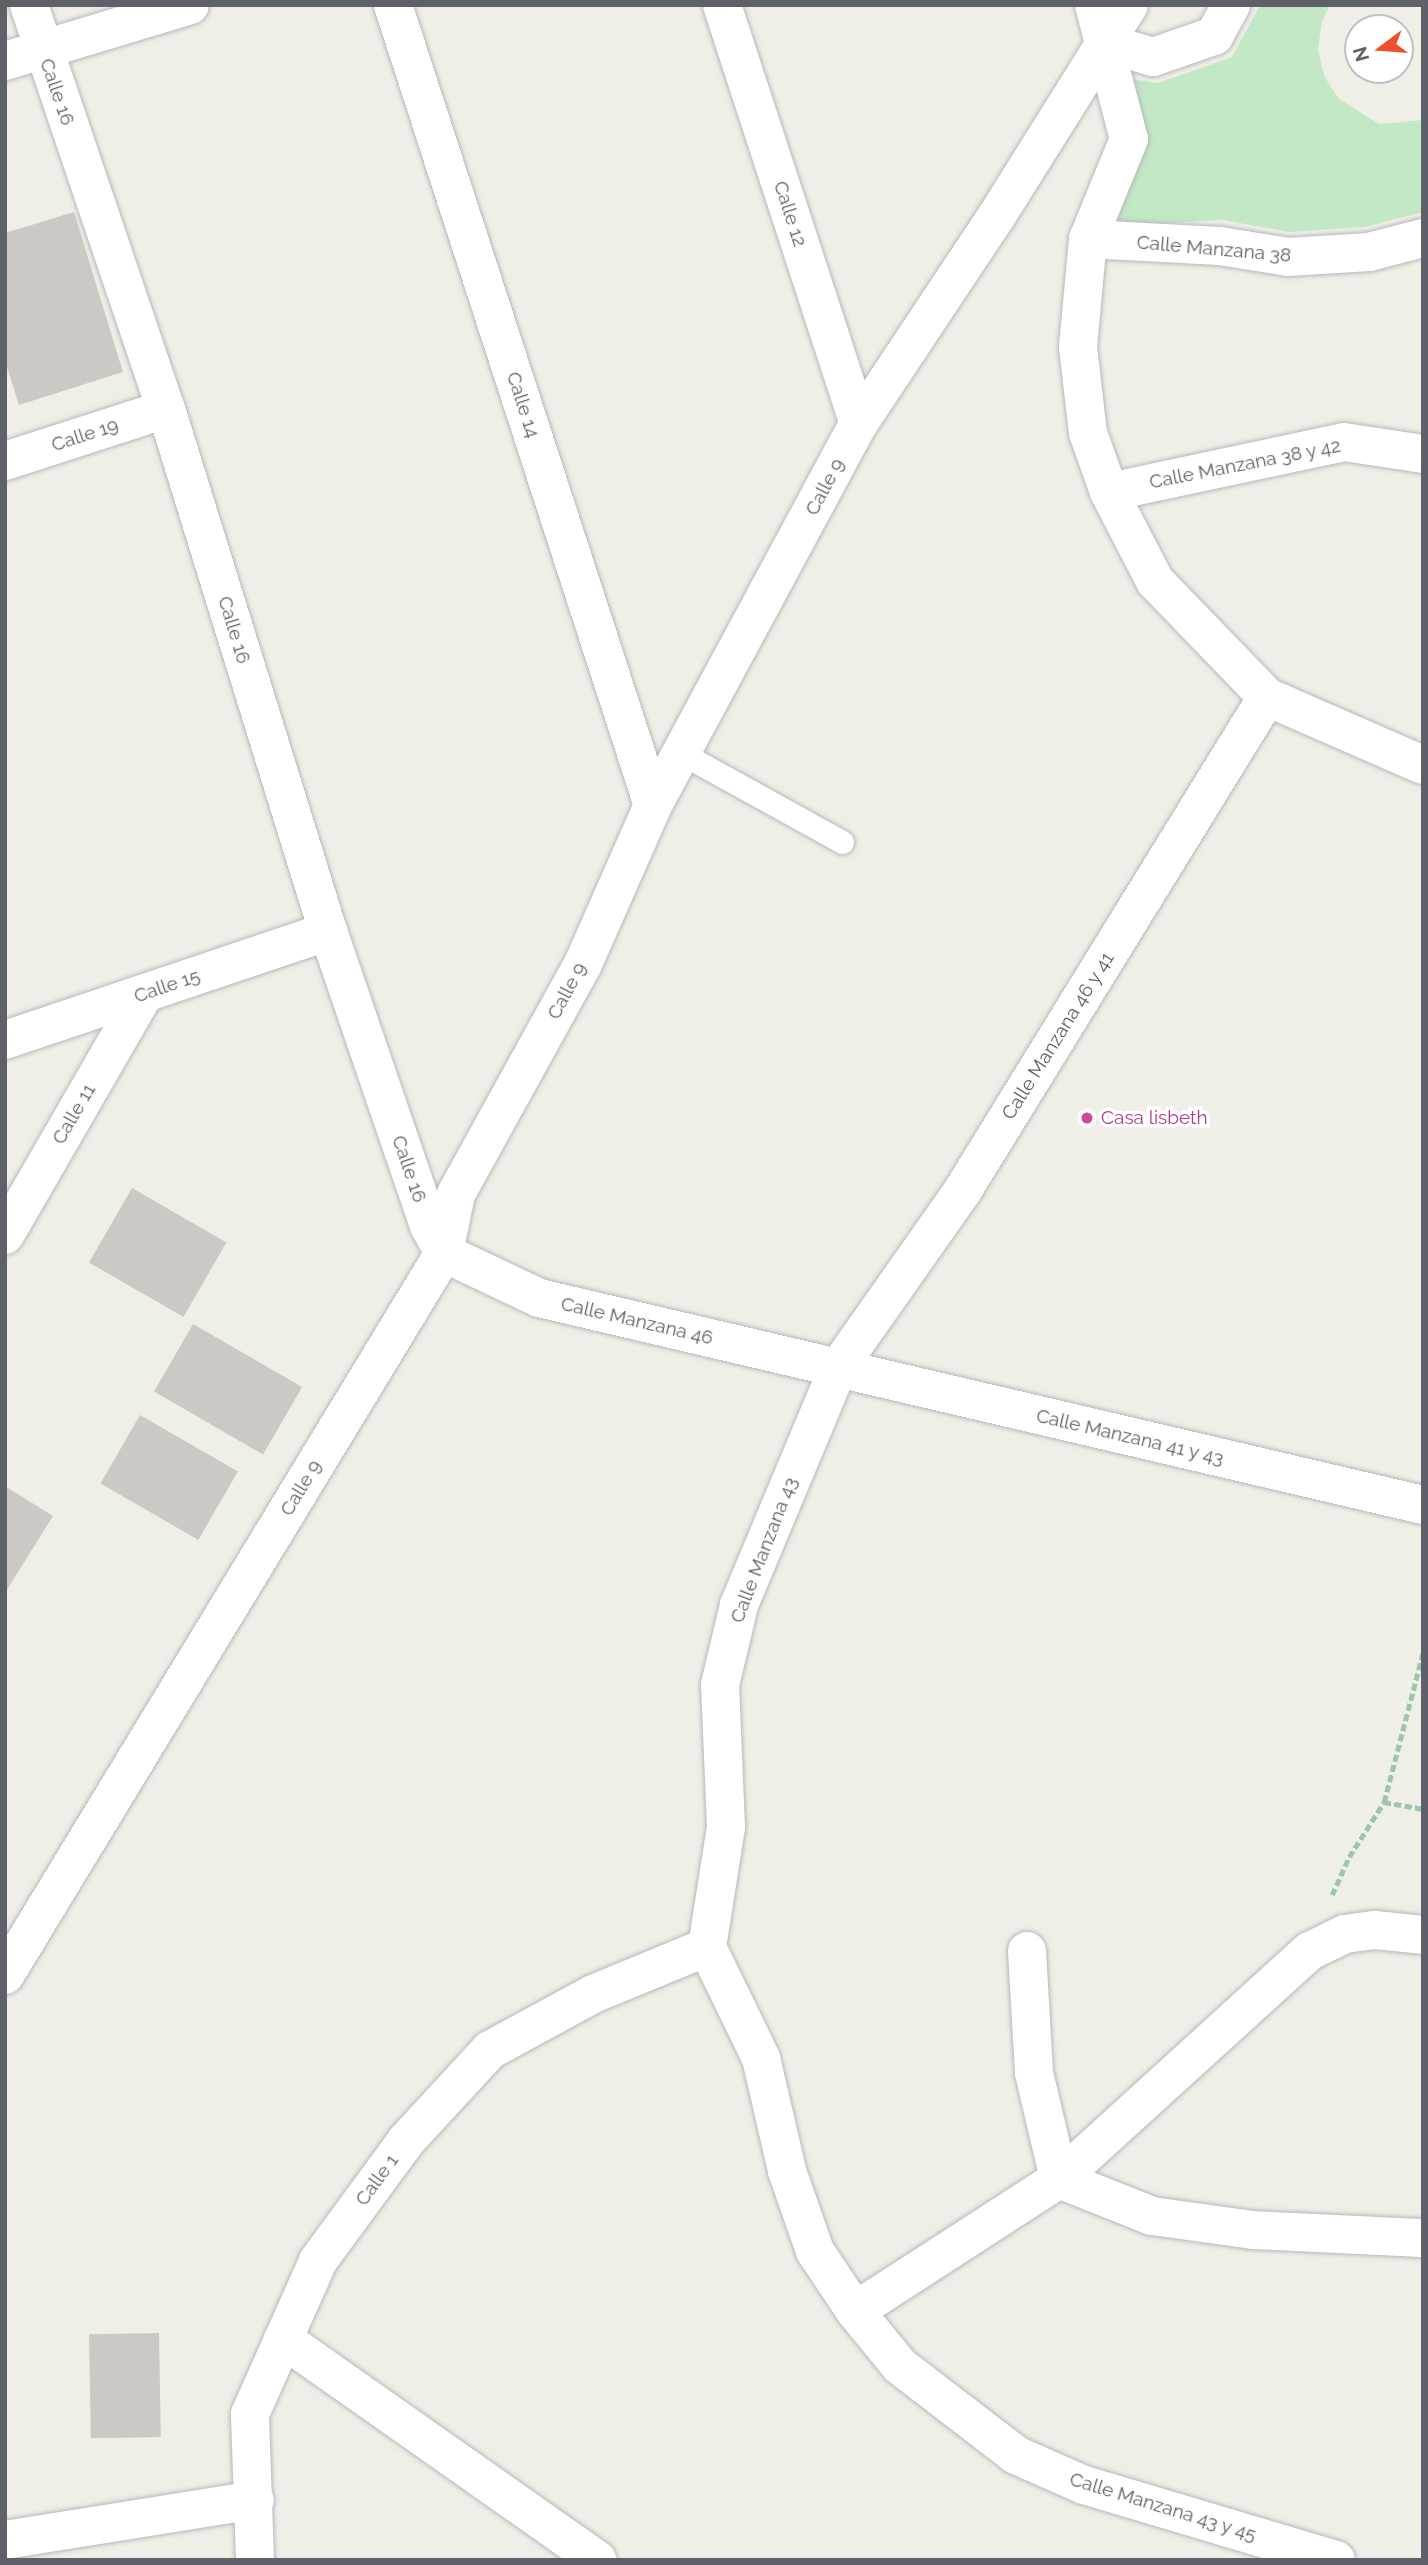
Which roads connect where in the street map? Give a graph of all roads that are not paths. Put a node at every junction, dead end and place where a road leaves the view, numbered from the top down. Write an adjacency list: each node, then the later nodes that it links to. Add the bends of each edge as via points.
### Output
1 (29, 5): 9 (street, Calle 16)
2 (190, 5): 9 (street)
3 (393, 5): 21 (street, Calle 14)
4 (722, 5): 14 (street, Calle 12)
5 (1094, 5): 8 (street)
6 (1129, 5): 8 (street, Calle 9)
7 (1231, 5): 8 (street, via 1214,36 1153,57)
8 (1106, 43): 12 (street, via 1129,139); 14 (street, Calle 9)
9 (43, 49): 10 (street); 13 (street, Calle 16)
10 (5, 61)
11 (1423, 238): 12 (street, Calle Manzana 38, via 1369,252 1288,257 1220,246)
12 (1088, 239): 17 (street, via 1078,347 1088,433)
13 (166, 409): 16 (street, Calle 19); 23 (street, Calle 16)
14 (859, 423): 19 (street, Calle 9)
15 (1423, 454): 17 (street, Calle Manzana 38 y 42, via 1344,442)
16 (5, 461)
17 (1109, 492): 18 (street, via 1155,582)
18 (1267, 697): 20 (street); 28 (street, Calle Manzana 46 y 41, via 963,1190)
19 (681, 753): 21 (street, Calle 9); 22 (lane)
20 (1423, 765)
21 (653, 805): 27 (street, Calle 9, via 583,964 456,1194)
22 (842, 842)
23 (328, 931): 24 (street, Calle 15); 27 (street, Calle 16, via 429,1226)
24 (144, 994): 25 (street, Calle 15); 26 (street, Calle 11)
25 (5, 1040)
26 (5, 1235)
27 (444, 1253): 28 (street, Calle Manzana 46, via 539,1298); 33 (street, Calle 9)
28 (838, 1368): 29 (street, Calle Manzana 41 y 43); 31 (street, Calle Manzana 43, via 762,1543 739,1605 723,1672 726,1827)
29 (1423, 1505)
30 (1423, 1935): 34 (street, via 1375,1930 1345,1934 1311,1951)
31 (707, 1947): 36 (street, Calle Manzana 43 y 45, via 761,2058 787,2171 815,2251); 37 (street, Calle 1, via 593,1994 490,2050 406,2141 318,2261)
32 (1027, 1951): 34 (street, via 1034,2073)
33 (5, 1975)
34 (1059, 2179): 35 (street, via 1152,2216 1253,2230); 36 (street)
35 (1423, 2238)
36 (855, 2311): 42 (street, Calle Manzana 43 y 45, via 900,2366 1016,2455 1084,2485)
37 (283, 2339): 38 (street, Calle 1, via 250,2414); 41 (street)
38 (255, 2500): 39 (street); 40 (street, Calle 1)
39 (5, 2540)
40 (255, 2560)
41 (597, 2560)
42 (1336, 2560)

